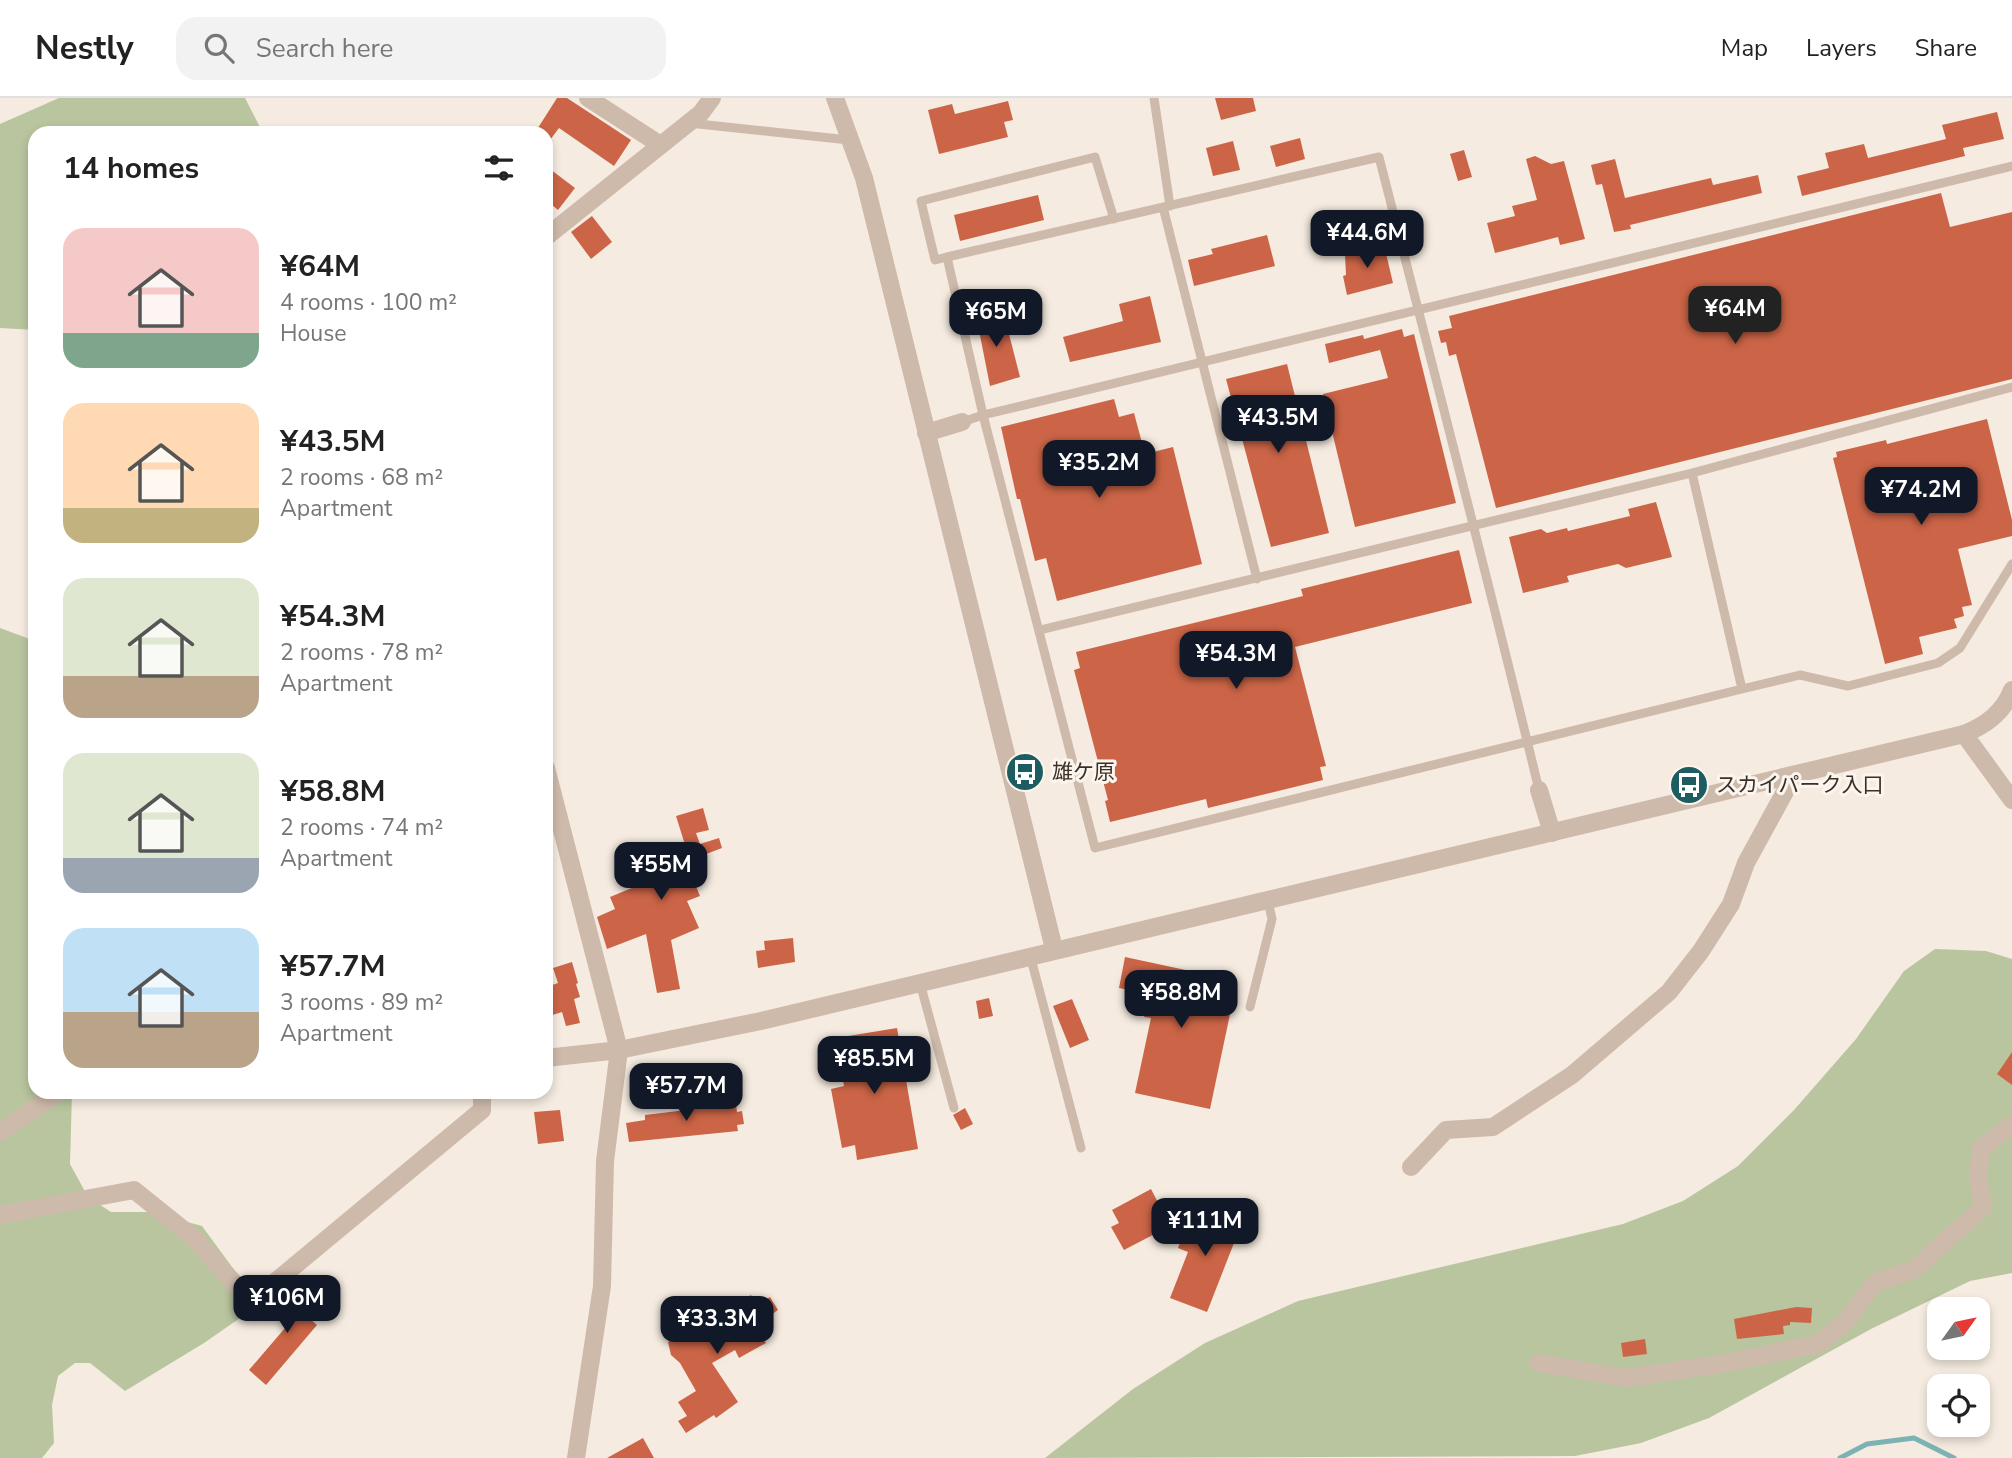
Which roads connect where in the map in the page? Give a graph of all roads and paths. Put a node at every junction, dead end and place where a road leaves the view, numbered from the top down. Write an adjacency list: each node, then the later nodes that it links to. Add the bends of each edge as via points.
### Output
1 (588, 98): 7 (street)
2 (712, 98): 5 (street)
3 (835, 98): 6 (street)
4 (1154, 98): 9 (lane)
5 (687, 123): 6 (lane); 7 (street)
6 (852, 140): 18 (street)
7 (659, 144): 11 (street)
8 (2012, 166): 13 (lane)
9 (1166, 206): 10 (lane); 13 (lane, via 1379,157); 14 (lane)
10 (1114, 219): 12 (lane); 12 (lane, via 1095,157 921,201 935,260)
11 (553, 231)
12 (947, 257): 16 (lane)
13 (1418, 310): 14 (lane); 20 (lane)
14 (1201, 363): 16 (lane); 22 (lane)
15 (2012, 387): 19 (lane)
16 (983, 415): 17 (lane); 23 (lane)
17 (962, 422): 18 (street)
18 (926, 433): 35 (street)
19 (1692, 472): 20 (lane); 24 (lane)
20 (1473, 525): 22 (lane); 28 (lane)
21 (2012, 564): 24 (lane, via 1960,648 1938,663 1848,686 1800,675)
22 (1257, 579): 23 (lane)
23 (1040, 630): 28 (lane, via 1094,848)
24 (1742, 689): 28 (lane)
25 (2012, 690): 26 (street)
26 (2007, 711): 27 (street)
27 (1964, 734): 29 (street); 32 (street)
28 (1528, 743): 30 (lane)
29 (1793, 776): 33 (street); 47 (street, via 1746,863 1731,904 1669,992 1572,1075 1493,1127 1446,1130)
30 (1539, 790): 33 (street)
31 (553, 795): 39 (street)
32 (2012, 800)
33 (1552, 833): 34 (street)
34 (1268, 901): 35 (street); 38 (lane, via 1272,919)
35 (1054, 949): 36 (street)
36 (1030, 955): 37 (street); 46 (lane)
37 (920, 983): 39 (street); 43 (lane)
38 (1250, 1007)
39 (619, 1050): 40 (street); 50 (street, via 605,1161 602,1286)
40 (553, 1057)
41 (49, 1099): 45 (street)
42 (482, 1099): 48 (street, via 482,1110 251,1301 195,1239 134,1190)
43 (954, 1108)
44 (2012, 1125): 49 (street, via 1981,1147 1983,1207 1914,1269 1876,1282 1844,1323 1818,1344 1626,1378)
45 (0, 1132)
46 (1081, 1148)
47 (1411, 1167)
48 (0, 1214)
49 (1538, 1363)
50 (576, 1458)

